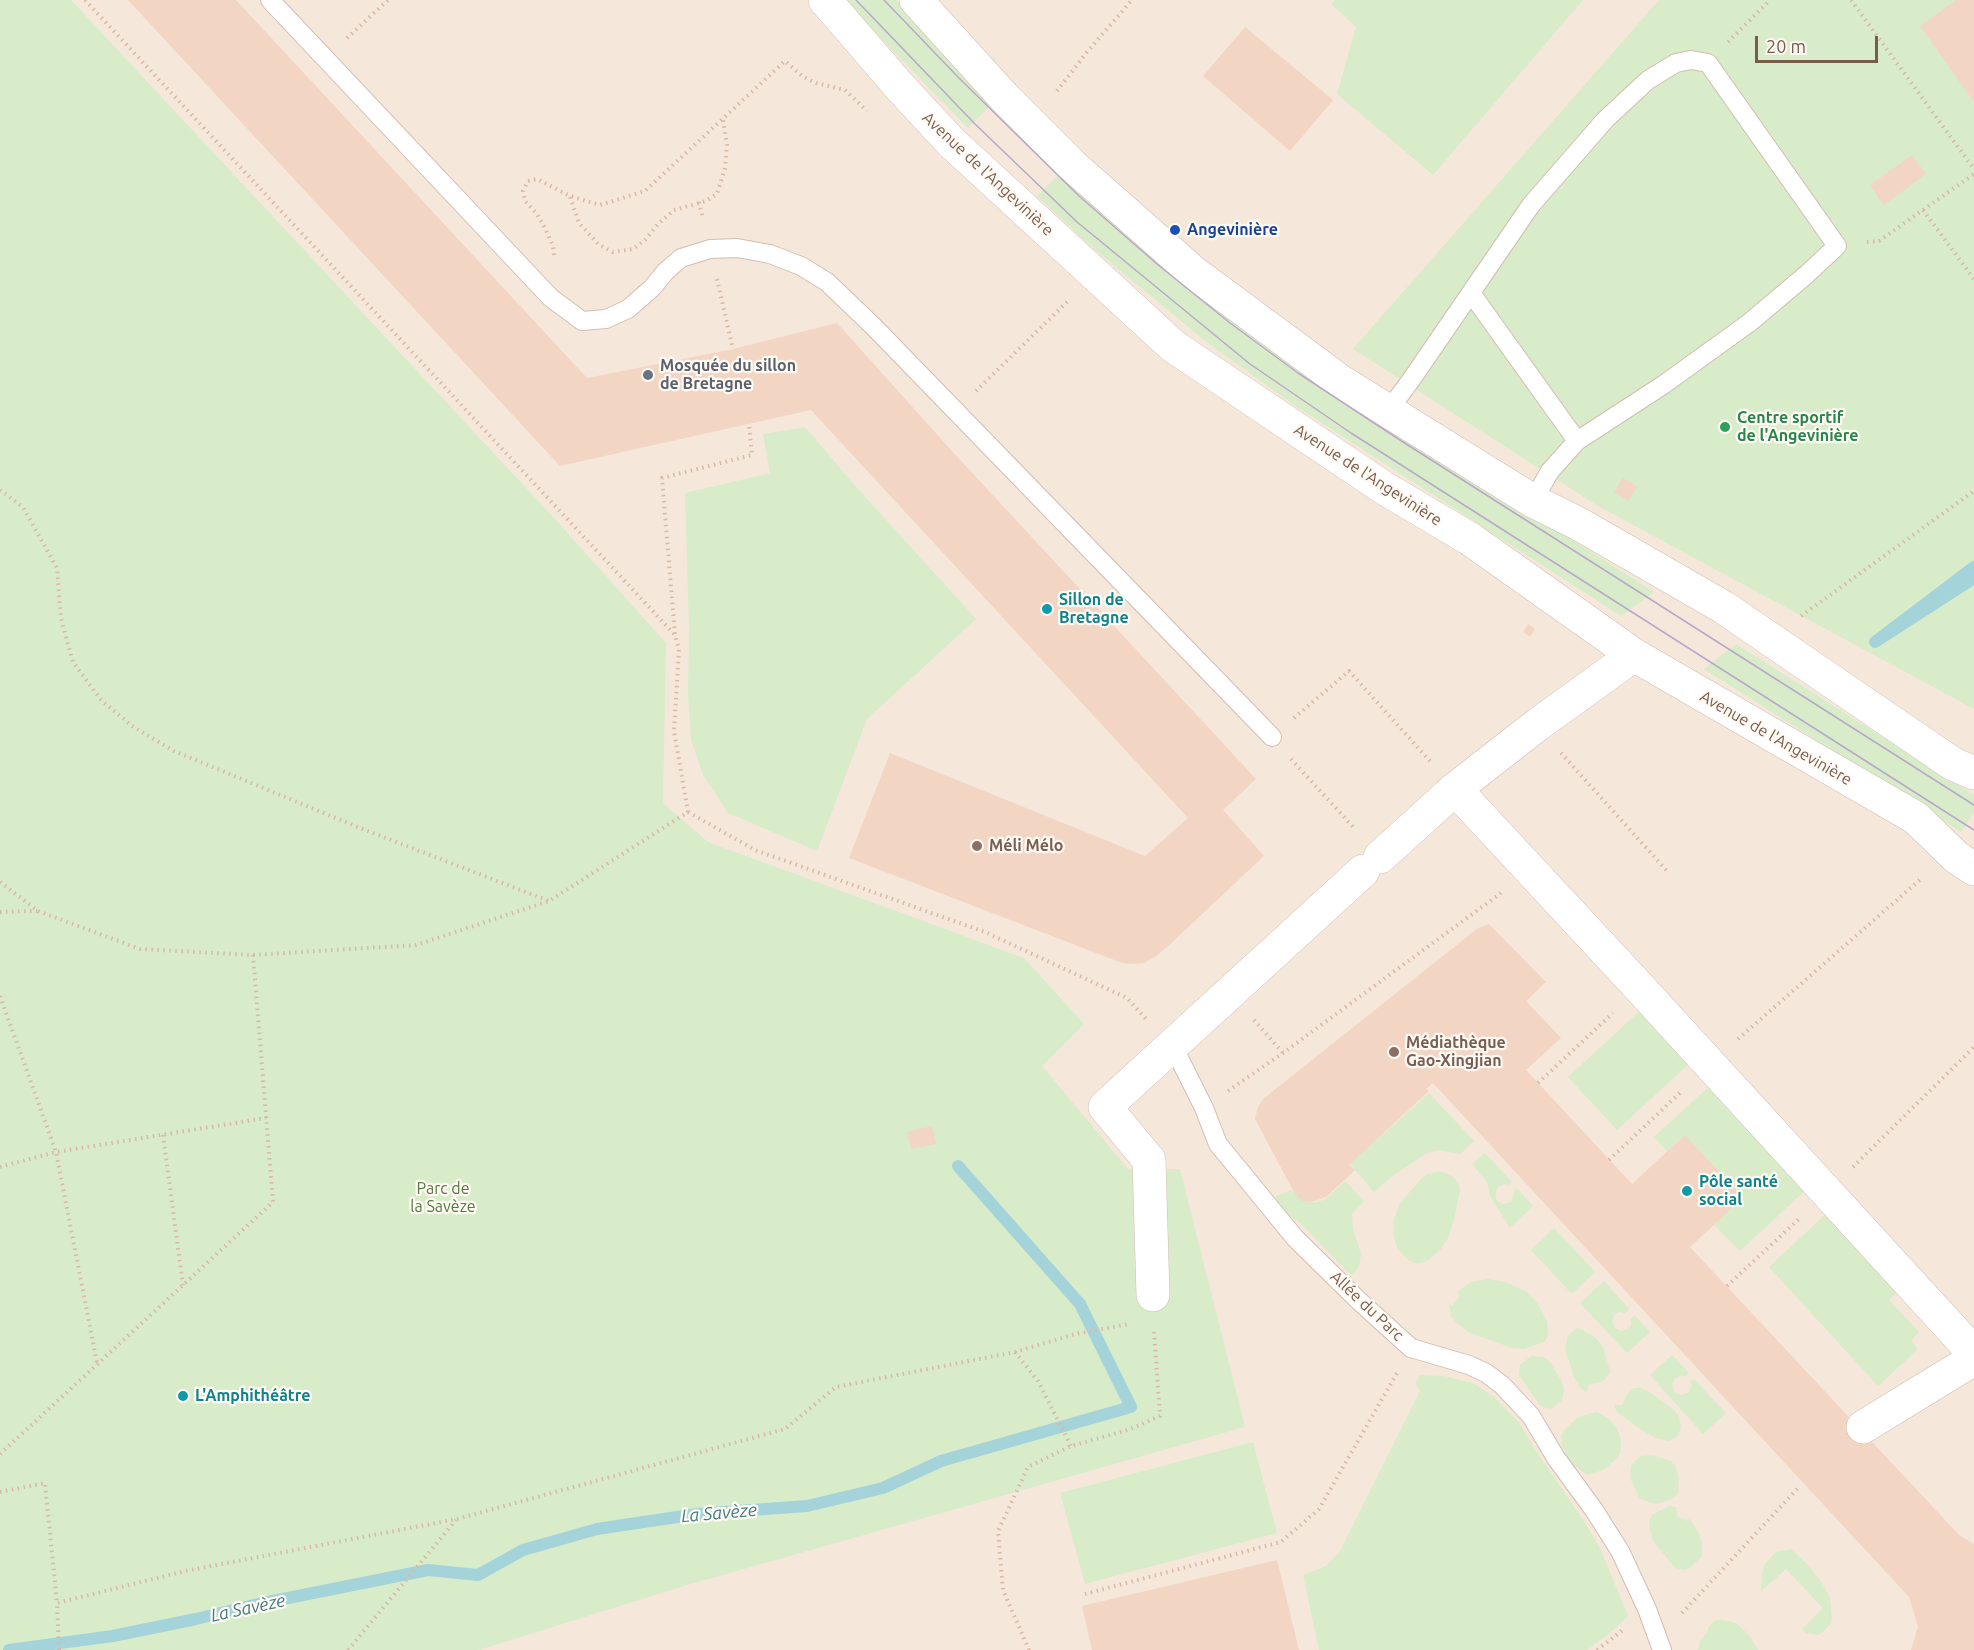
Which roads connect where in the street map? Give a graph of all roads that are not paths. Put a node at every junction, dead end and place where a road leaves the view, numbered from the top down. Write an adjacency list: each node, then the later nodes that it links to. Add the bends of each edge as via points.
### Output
1 (270, 0): 9 (lane, via 551,297 582,321 606,319 628,309 681,258 710,249 737,248 770,254 827,282)
2 (825, 0): 8 (street, Avenue de l'Angevinière, via 951,141 1173,346 1384,488 1470,539)
3 (916, 0): 5 (street, via 1072,165 1193,272 1340,381)
4 (1471, 293): 5 (lane); 6 (lane); 6 (lane, via 1531,205 1605,120 1648,80 1676,63 1708,63 1837,246 1749,323)
5 (1388, 411): 7 (street)
6 (1577, 441): 7 (lane, via 1550,471)
7 (1533, 501): 10 (street, via 1723,608 1953,764)
8 (1634, 655): 11 (street); 12 (street, Avenue de l'Angevinière, via 1916,818)
9 (1272, 737)
10 (1974, 773)
11 (1455, 789): 13 (street); 15 (street, via 1640,988 1722,1054 1827,1192)
12 (1974, 869)
13 (1173, 1046): 14 (street, via 1105,1107 1149,1160); 18 (lane, Allée du Parc, via 1218,1144 1295,1238 1412,1348 1486,1372 1531,1416 1620,1551)
14 (1153, 1295)
15 (1974, 1353)
16 (1974, 1359): 17 (street)
17 (1863, 1427)
18 (1660, 1644)

